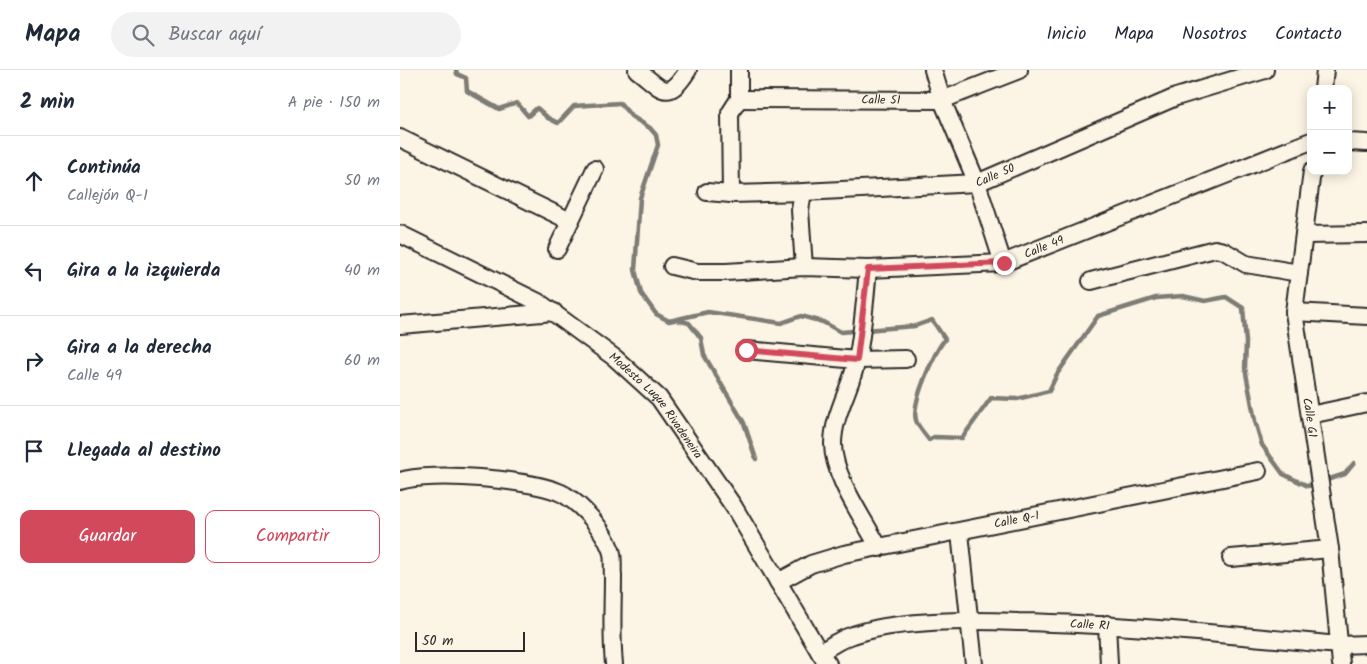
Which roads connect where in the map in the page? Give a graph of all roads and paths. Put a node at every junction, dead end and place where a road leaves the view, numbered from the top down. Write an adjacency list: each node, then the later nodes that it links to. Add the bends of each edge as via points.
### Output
1 (637, 70): 2 (street, via 662,90 678,86)
2 (688, 70)
3 (739, 70): 9 (street)
4 (933, 70): 10 (street)
5 (1019, 70): 10 (street, Calle 51)
6 (1266, 70): 17 (street, Calle 50, via 1176,97)
7 (1325, 70): 8 (street)
8 (1323, 85)
9 (739, 98): 10 (street, Calle 51); 20 (street, via 730,113)
10 (942, 100): 17 (street)
11 (400, 138): 21 (street)
12 (1352, 142): 13 (street)
13 (1367, 143)
14 (1307, 144): 28 (street, Calle 49)
15 (595, 169): 21 (street)
16 (1312, 175): 24 (street, Calle G1)
17 (977, 183): 19 (street, Calle 50); 28 (street)
18 (707, 192): 20 (street, Calle 50)
19 (803, 192): 20 (street, Calle 50); 30 (street, via 800,210)
20 (731, 194)
21 (570, 221): 27 (street)
22 (400, 234): 25 (street, Modesto Luque Rivadeneira)
23 (1367, 234): 24 (street)
24 (1304, 235): 32 (street, Calle G1)
25 (417, 243): 26 (street); 34 (street, Modesto Luque Rivadeneira)
26 (400, 246)
27 (557, 249)
28 (1004, 263): 31 (street, Calle 49)
29 (672, 266): 30 (street, Calle 49, via 697,272)
30 (804, 267): 31 (street, Calle 49)
31 (868, 269): 40 (street)
32 (1299, 273): 33 (street, via 1246,264 1215,249); 35 (street, Calle G1)
33 (1091, 281)
34 (554, 312): 37 (street); 49 (street, Modesto Luque Rivadeneira, via 615,358 659,398 734,507)
35 (1294, 312): 36 (street); 42 (street, Calle G1)
36 (1367, 316)
37 (400, 325)
38 (746, 350): 40 (street)
39 (906, 359): 40 (street)
40 (857, 360): 46 (street, via 836,423 833,444 837,466 846,487)
41 (1367, 403): 42 (street)
42 (1310, 415): 47 (street, Calle G1)
43 (1258, 471): 45 (street, Calle Q-1)
44 (400, 482): 55 (street, via 443,475 532,485 564,494 580,507 596,524 612,552)
45 (960, 533): 46 (street, Calle Q-1); 50 (street)
46 (879, 548): 49 (street, Calle Q-1, via 811,564)
47 (1330, 550): 48 (street); 53 (street, Calle G1)
48 (1231, 558)
49 (778, 582): 54 (street, Modesto Luque Rivadeneira)
50 (970, 620): 51 (street, Calle R1); 54 (street, Calle R1, via 887,627 854,634 833,644); 56 (street)
51 (1107, 624): 53 (street, Calle R1); 57 (street)
52 (1367, 644): 53 (street, Calle R1)
53 (1340, 645): 58 (street, Calle G1)
54 (824, 659)
55 (614, 664)
56 (974, 664)
57 (1109, 664)
58 (1341, 664)

